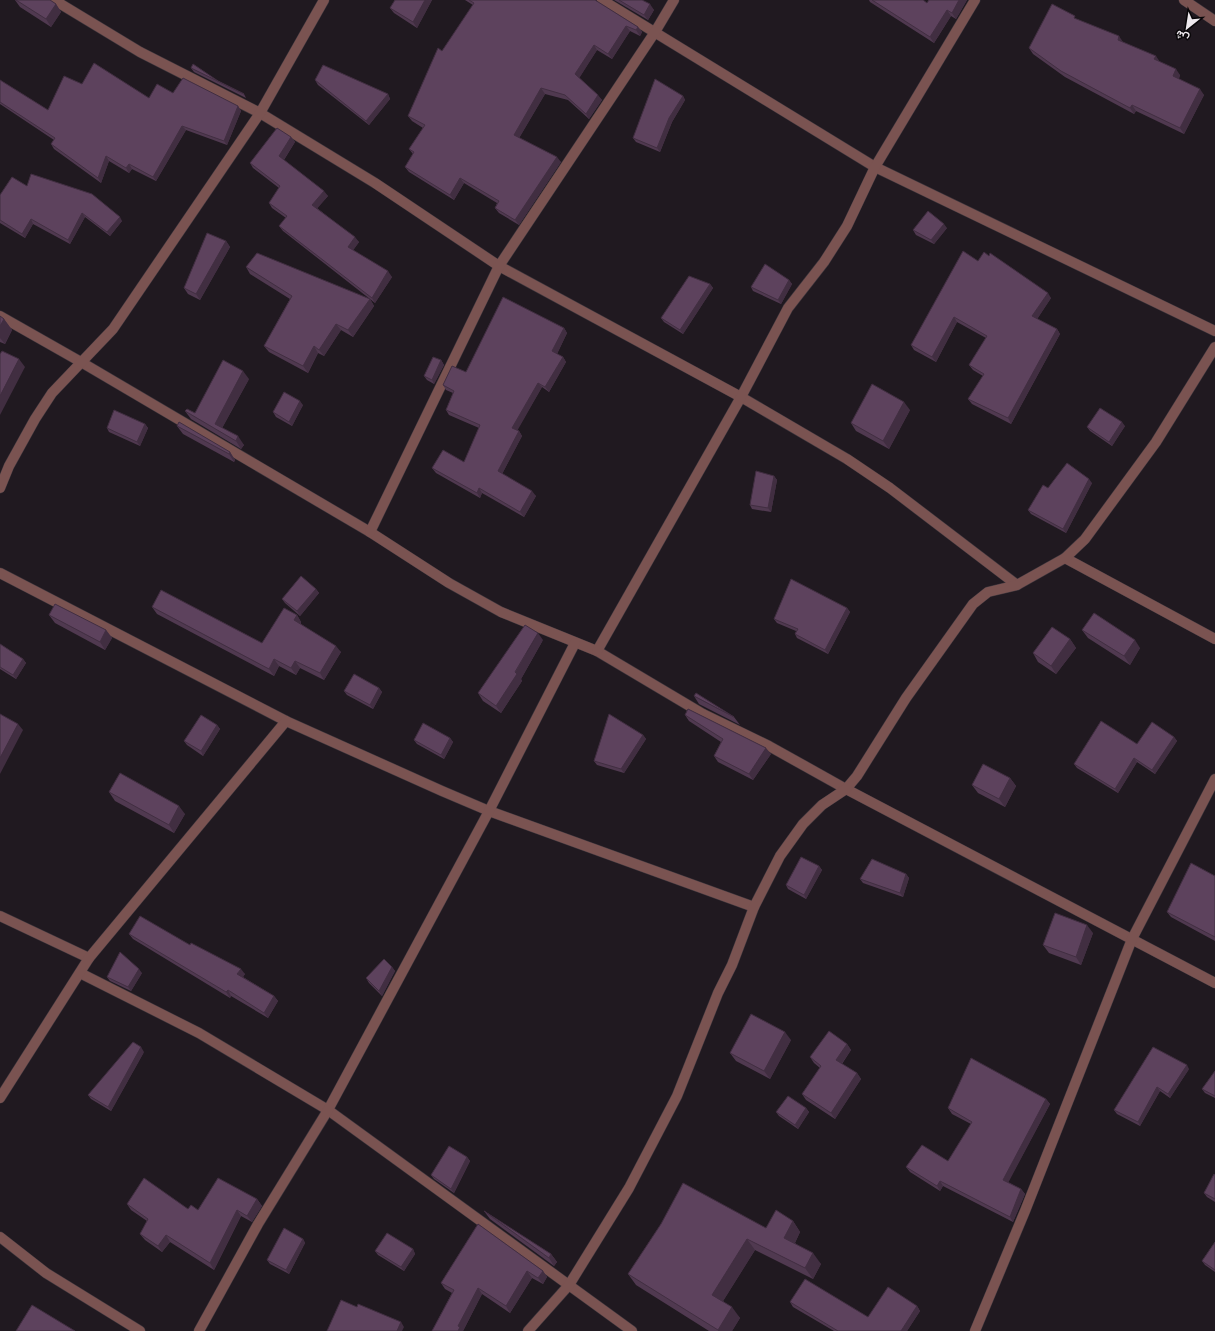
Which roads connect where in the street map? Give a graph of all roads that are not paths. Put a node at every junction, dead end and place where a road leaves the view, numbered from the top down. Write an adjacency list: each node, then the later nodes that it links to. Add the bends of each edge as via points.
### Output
1 (54, 0): 9 (street, via 140,52)
2 (324, 0): 9 (street)
3 (602, 0): 8 (street)
4 (674, 0): 8 (street)
5 (975, 0): 10 (street)
6 (1184, 0): 7 (street)
7 (1215, 21)
8 (655, 32): 10 (street); 11 (street)
9 (260, 113): 11 (street, via 375,183); 15 (street, via 113,329)
10 (875, 167): 13 (street); 16 (street, via 847,226 824,262 788,308)
11 (499, 266): 16 (street); 18 (street)
12 (0, 316): 15 (street)
13 (1215, 332)
14 (1215, 347): 19 (street, via 1156,442 1085,539)
15 (81, 362): 17 (street, via 52,393 35,418); 18 (street)
16 (741, 397): 21 (street, via 853,463 890,488); 24 (street)
17 (0, 488)
18 (370, 532): 23 (street, via 449,583 501,612)
19 (1065, 558): 21 (street); 22 (street)
20 (0, 573): 25 (street)
21 (1017, 585): 27 (street, via 988,592 973,604 906,698 857,776)
22 (1215, 639)
23 (574, 643): 24 (street); 28 (street)
24 (596, 650): 27 (street, via 703,714 769,746)
25 (286, 721): 28 (street); 32 (street)
26 (1215, 779): 31 (street)
27 (846, 789): 29 (street, via 822,805 803,824 780,856); 31 (street)
28 (489, 811): 29 (street); 36 (street)
29 (754, 907): 38 (street, via 677,1096 629,1188)
30 (0, 916): 32 (street)
31 (1132, 939): 34 (street); 43 (street)
32 (90, 958): 33 (street)
33 (80, 973): 35 (street); 36 (street, via 199,1033)
34 (1215, 983)
35 (0, 1098)
36 (328, 1110): 38 (street); 40 (street, via 258,1224)
37 (0, 1237): 39 (street, via 46,1273)
38 (569, 1285): 41 (street); 42 (street)
39 (140, 1331)
40 (199, 1331)
41 (528, 1331)
42 (632, 1331)
43 (975, 1331)

